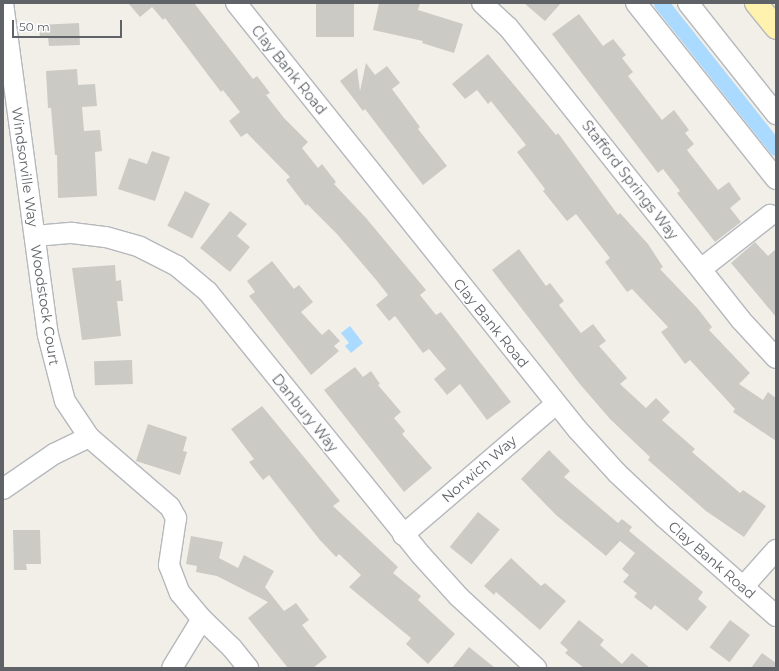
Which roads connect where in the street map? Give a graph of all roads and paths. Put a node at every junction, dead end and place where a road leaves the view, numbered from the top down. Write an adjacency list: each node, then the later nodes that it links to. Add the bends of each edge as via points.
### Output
1 (3, 3): 11 (street, Windsorville Way)
2 (236, 3): 14 (street, Clay Bank Road)
3 (482, 3): 12 (street, Stafford Springs Way, via 508,27)
4 (636, 3): 9 (street)
5 (688, 3): 8 (street)
6 (756, 3): 7 (main road)
7 (776, 28)
8 (776, 114)
9 (776, 180)
10 (770, 215): 12 (street)
11 (34, 236): 15 (street, Woodstock Court, via 55,368 65,401); 17 (street, Danbury Way, via 72,233 106,237 140,247 183,271 208,292)
12 (701, 269): 13 (street, Stafford Springs Way)
13 (776, 358)
14 (556, 404): 17 (street, Norwich Way); 19 (street, Clay Bank Road, via 617,473)
15 (89, 437): 16 (street, via 54,454); 21 (street, Woodstock Court, via 170,507 176,518 169,565 180,593)
16 (3, 489)
17 (403, 534): 24 (street, Danbury Way, via 459,597)
18 (776, 550): 19 (street)
19 (743, 587): 20 (street, Clay Bank Road)
20 (776, 616)
21 (202, 619): 22 (street); 23 (street, Woodstock Court, via 232,648)
22 (172, 668)
23 (248, 668)
24 (536, 668)

